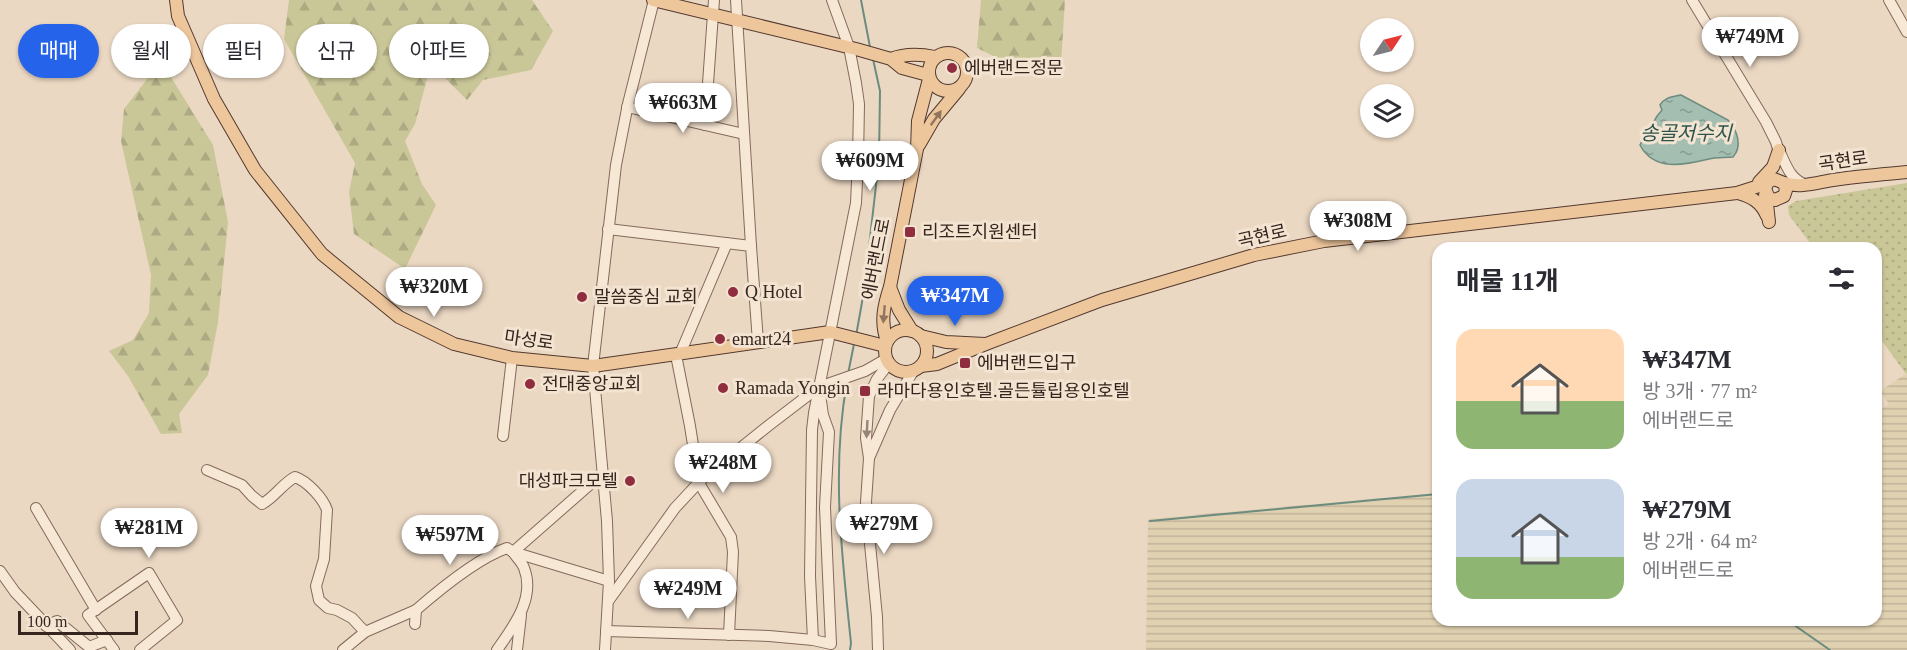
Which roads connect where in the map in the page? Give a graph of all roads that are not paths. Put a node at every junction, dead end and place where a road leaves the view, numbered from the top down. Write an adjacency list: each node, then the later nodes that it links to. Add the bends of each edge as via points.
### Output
1 (176, 0): 39 (main road, 마성로, via 178,16 214,99 255,170 322,255 399,317 454,344)
2 (654, 0): 8 (main road); 16 (street)
3 (714, 0): 8 (street)
4 (736, 0): 9 (street)
5 (832, 0): 11 (street)
6 (1692, 0): 20 (street)
7 (1889, 0): 10 (street)
8 (713, 14): 9 (main road); 17 (street)
9 (737, 21): 11 (main road); 18 (street)
10 (1907, 32)
11 (852, 48): 13 (main road); 33 (street, via 859,104 856,203)
12 (935, 57): 13 (main road, via 902,55); 14 (main road); 15 (main road, via 948,53 961,58 968,72)
13 (891, 59): 14 (main road, via 902,68)
14 (929, 77): 15 (main road, via 933,85 945,92); 19 (main road, 에버랜드로, via 918,121)
15 (958, 89): 19 (main road, one-way to 15)
16 (627, 107): 17 (street); 29 (street)
17 (705, 125): 18 (street)
18 (744, 134): 31 (street)
19 (917, 149): 32 (main road, 에버랜드로)
20 (1779, 150): 22 (street, via 1779,163); 23 (street); 24 (street, via 1792,176); 25 (main road, via 1776,162 1765,176)
21 (1907, 172): 24 (main road, 곡현로)
22 (1768, 182): 23 (main road, 곡현로); 25 (main road); 26 (main road)
23 (1784, 183): 24 (main road, 곡현로); 27 (main road)
24 (1807, 185): 27 (main road); 28 (main road, via 1786,199)
25 (1737, 193): 26 (main road); 28 (main road, via 1757,201); 36 (main road, 곡현로, via 1312,243 1254,255 1102,300)
26 (1766, 195): 27 (main road, via 1775,201); 28 (main road)
27 (1782, 198): 28 (main road)
28 (1768, 222)
29 (608, 229): 30 (street); 40 (street)
30 (727, 243): 31 (street); 38 (street)
31 (751, 246): 35 (street)
32 (890, 287): 34 (main road, via 899,310); 37 (main road, 에버랜드로, one-way to 37, via 882,322)
33 (833, 333): 35 (main road, 마성로); 37 (main road, via 871,342); 42 (street)
34 (916, 334): 36 (main road, via 946,342); 37 (main road, via 895,333); 41 (main road, via 924,342 926,354)
35 (758, 342): 38 (main road, 마성로)
36 (986, 344): 41 (main road, 곡현로)
37 (887, 352): 41 (main road, via 900,371); 42 (street, via 865,371); 44 (street, one-way to 44, via 869,396)
38 (678, 354): 40 (main road, 마성로); 47 (street)
39 (512, 358): 40 (main road, 마성로); 43 (street)
40 (593, 366): 46 (street)
41 (918, 368): 44 (street, via 890,410)
42 (825, 385): 47 (street); 62 (street, via 812,430); 62 (street, via 831,644)
43 (503, 436)
44 (869, 458): 70 (street, via 866,502)
45 (207, 470): 59 (street, via 242,485 262,504 286,481 295,477 302,480 327,510 324,558 316,586 319,600 352,618)
46 (603, 472): 49 (street); 51 (street)
47 (699, 483): 52 (street, via 675,508); 60 (street, via 731,537)
48 (36, 508): 53 (street)
49 (513, 552): 51 (street); 54 (street, via 507,548 489,557); 55 (street, via 524,567 527,587)
50 (0, 571): 57 (street)
51 (609, 582): 52 (street)
52 (609, 600): 58 (street)
53 (96, 610): 61 (street, via 88,615); 65 (street, via 149,573 177,620)
54 (416, 610): 56 (street); 59 (street)
55 (521, 612): 67 (street); 68 (street)
56 (415, 624)
57 (45, 626): 61 (street, via 57,621 88,646); 63 (street)
58 (606, 631): 60 (street); 69 (street)
59 (365, 632): 66 (street)
60 (729, 635): 62 (street)
61 (107, 640): 64 (street)
62 (813, 640)
63 (70, 650)
64 (114, 650)
65 (140, 650)
66 (343, 650)
67 (497, 650)
68 (517, 650)
69 (605, 650)
70 (878, 650)

